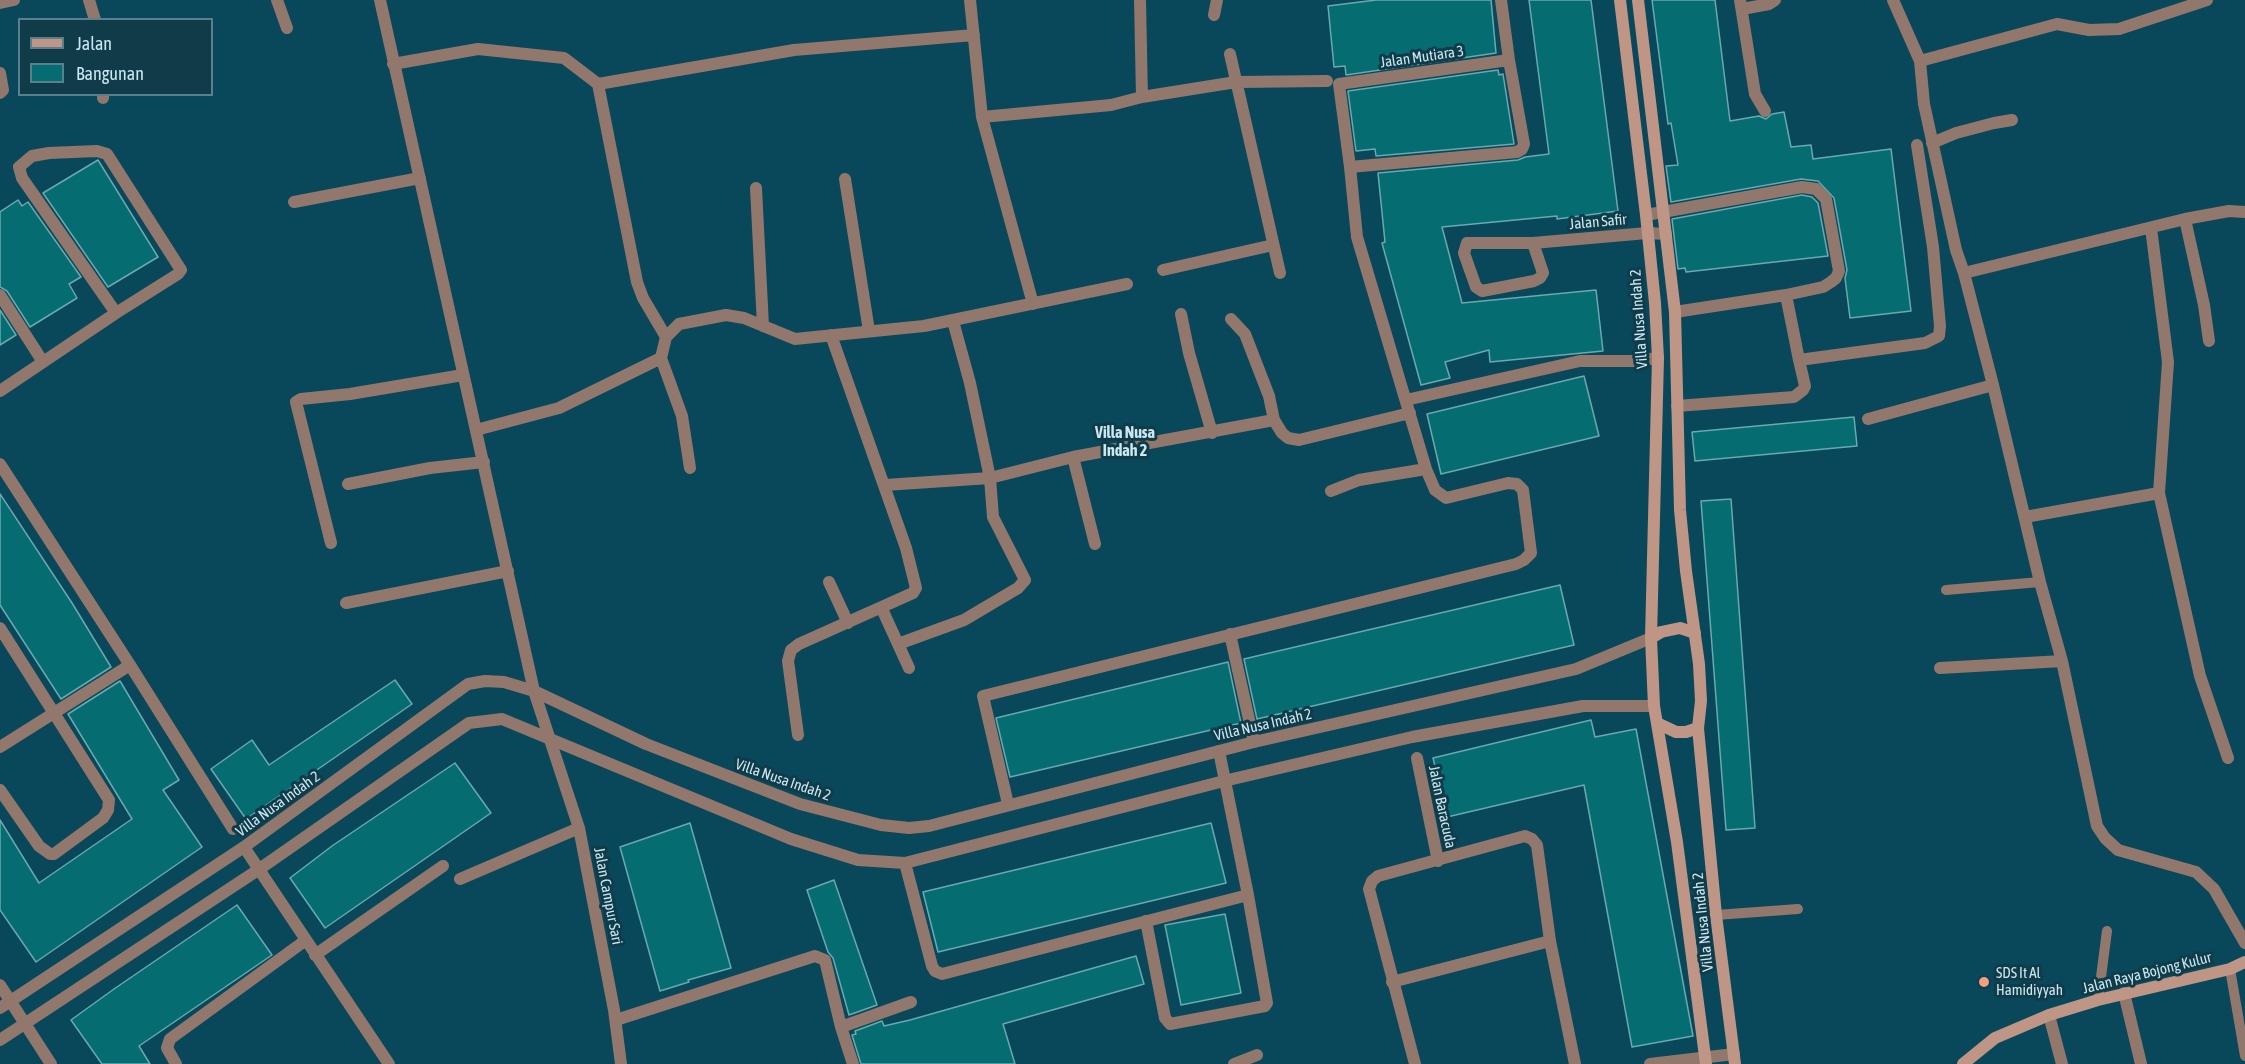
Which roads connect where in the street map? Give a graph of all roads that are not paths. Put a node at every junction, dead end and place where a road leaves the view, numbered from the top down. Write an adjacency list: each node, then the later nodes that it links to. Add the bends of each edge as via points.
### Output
1 (14, 0): 14 (street)
2 (89, 0): 17 (street)
3 (277, 0): 18 (street)
4 (380, 0): 23 (street, Jalan Campur Sari)
5 (970, 0): 19 (street)
6 (1140, 0): 29 (street)
7 (1218, 0): 16 (street)
8 (1501, 0): 21 (street)
9 (1620, 0): 42 (main road, Villa Nusa Indah 2)
10 (1638, 0): 40 (main road, Villa Nusa Indah 2)
11 (1774, 0): 15 (street)
12 (1893, 0): 22 (street)
13 (2207, 0): 22 (street, via 2119,29 2089,30 2057,24)
14 (0, 3)
15 (1741, 5): 30 (street, via 1755,94)
16 (1214, 15)
17 (94, 18)
18 (286, 28)
19 (974, 35): 27 (street, via 794,50); 31 (street)
20 (1230, 54): 25 (street)
21 (1509, 60): 26 (street, Jalan Mutiara 3); 35 (street, via 1522,149)
22 (1920, 61): 33 (street)
23 (393, 64): 27 (street, via 478,49 564,58); 36 (street, Jalan Campur Sari)
24 (0, 73): 28 (street)
25 (1236, 82): 26 (street, Jalan Mutiara 3); 29 (street, Jalan Mutiara 3); 48 (street)
26 (1333, 83): 35 (street)
27 (597, 84): 64 (street, via 637,282)
28 (0, 93)
29 (1142, 96): 31 (street, Jalan Mutiara 3, via 1111,105)
30 (1765, 111)
31 (982, 117): 55 (street)
32 (2012, 120): 33 (street, via 1966,130)
33 (1932, 143): 51 (street)
34 (1917, 145): 68 (street, via 1933,247 1939,336 1925,343)
35 (1350, 166): 73 (street, via 1357,237)
36 (420, 178): 39 (street); 70 (street, Jalan Campur Sari)
37 (845, 179): 62 (street)
38 (756, 188): 61 (street)
39 (294, 202)
40 (1664, 211): 42 (street); 46 (main road, Villa Nusa Indah 2); 54 (street, via 1802,187 1816,189 1826,199 1839,272 1823,286)
41 (2245, 212): 43 (street)
42 (1646, 215): 45 (main road, Villa Nusa Indah 2)
43 (2185, 219): 44 (street); 65 (street)
44 (2151, 228): 51 (street); 89 (street, via 2168,362)
45 (1647, 233): 46 (street, Jalan Safir); 47 (street, Jalan Safir); 67 (main road, Villa Nusa Indah 2)
46 (1666, 234): 56 (main road, Villa Nusa Indah 2)
47 (1533, 243): 47 (street, Jalan Safir, via 1543,273 1540,278 1482,291 1476,287 1464,253 1467,243)
48 (1273, 245): 49 (street); 50 (street)
49 (1163, 270)
50 (1280, 273)
51 (1964, 273): 71 (street)
52 (1127, 284): 55 (street)
53 (0, 295): 69 (street)
54 (1786, 295): 56 (street); 68 (street)
55 (1033, 304): 60 (street)
56 (1676, 312): 74 (main road, Villa Nusa Indah 2)
57 (116, 313): 57 (street, via 178,274 180,267 107,154 97,151 32,156 19,167 22,178); 69 (street)
58 (1181, 314): 79 (street)
59 (1231, 319): 77 (street, via 1245,334)
60 (953, 321): 62 (street); 85 (street)
61 (763, 326): 63 (street, via 795,339); 64 (street, via 726,315 679,324)
62 (869, 331): 63 (street)
63 (831, 335): 87 (street)
64 (666, 337): 66 (street)
65 (2210, 341)
66 (661, 358): 78 (street, via 559,408); 83 (street, via 682,416)
67 (1658, 358): 73 (street, via 1580,361); 103 (main road, Villa Nusa Indah 2)
68 (1799, 360): 74 (street, via 1805,386 1794,397)
69 (43, 362): 72 (street)
70 (464, 375): 78 (street, Jalan Campur Sari); 91 (street, via 297,401)
71 (1993, 386): 76 (street); 90 (street)
72 (0, 391)
73 (1406, 399): 75 (street)
74 (1677, 406): 101 (main road, Villa Nusa Indah 2, via 1680,510)
75 (1410, 413): 77 (street, via 1299,440 1288,438); 84 (street)
76 (1868, 419)
77 (1274, 420): 79 (street)
78 (476, 430): 81 (street, Jalan Campur Sari)
79 (1212, 433): 80 (street)
80 (1073, 457): 85 (street); 92 (street)
81 (484, 462): 86 (street); 93 (street, Jalan Campur Sari)
82 (0, 464): 106 (street)
83 (690, 468)
84 (1426, 469): 88 (street, via 1359,480); 102 (street, via 1435,490 1446,498 1517,484 1523,490 1531,553 1516,564)
85 (990, 478): 87 (street); 104 (street, via 993,517 1023,575 1023,584 964,620)
86 (348, 484)
87 (885, 485): 98 (street, via 916,588)
88 (1331, 491)
89 (2159, 493): 90 (street); 119 (street, via 2200,676)
90 (2025, 517): 95 (street)
91 (331, 543)
92 (1095, 544)
93 (508, 571): 97 (street); 109 (street, Jalan Campur Sari)
94 (829, 582): 99 (street)
95 (2040, 582): 96 (lane); 105 (street)
96 (1946, 590)
97 (346, 603)
98 (882, 609): 99 (street); 104 (street)
99 (848, 623): 114 (street, via 790,650)
100 (0, 628): 111 (street)
101 (1695, 633): 103 (main road, Villa Nusa Indah 2, via 1680,628); 113 (main road, Villa Nusa Indah 2, via 1700,664)
102 (1230, 634): 116 (street); 123 (street, via 983,696)
103 (1652, 638): 110 (main road, Villa Nusa Indah 2); 116 (street, Villa Nusa Indah 2, via 1576,669)
104 (898, 644): 107 (street)
105 (2062, 661): 108 (street); 139 (street, via 2097,826 2118,850 2196,872 2214,889)
106 (130, 665): 111 (street); 125 (street)
107 (909, 668)
108 (1940, 668)
109 (534, 691): 115 (street, Jalan Campur Sari); 123 (street, Villa Nusa Indah 2, via 646,744 800,804 881,825 929,826); 126 (street, Villa Nusa Indah 2, via 504,682 468,684)
110 (1654, 706): 112 (main road, Villa Nusa Indah 2); 121 (street, via 1583,706 1412,737)
111 (52, 714): 117 (street); 122 (street, via 109,800 106,815 50,854 39,846)
112 (1659, 724): 113 (main road, via 1676,732); 157 (main road, Villa Nusa Indah 2)
113 (1698, 728): 134 (main road, Villa Nusa Indah 2)
114 (798, 735)
115 (551, 738): 124 (street, Jalan Campur Sari); 128 (street, via 791,839 858,860); 130 (street, via 502,719 469,723)
116 (1254, 742): 118 (street, Villa Nusa Indah 2)
117 (0, 747)
118 (1218, 751): 121 (street); 123 (street, Villa Nusa Indah 2)
119 (2228, 758)
120 (1417, 759): 127 (street, Jalan Baracuda)
121 (1224, 781): 128 (street); 132 (street)
122 (0, 790)
123 (1008, 804)
124 (579, 828): 131 (street); 150 (street, Jalan Campur Sari)
125 (232, 829)
126 (244, 848): 130 (street); 148 (street, Villa Nusa Indah 2)
127 (1438, 861): 138 (street, via 1525,836 1532,839 1537,845); 143 (street, via 1378,876 1372,881 1369,889)
128 (905, 863): 135 (street, via 932,966 942,974)
129 (443, 866): 140 (street)
130 (258, 870): 137 (street); 151 (street)
131 (460, 879)
132 (1248, 895): 135 (street); 135 (street, via 1267,1003 1262,1007 1170,1024 1165,1018)
133 (1798, 909): 134 (lane)
134 (1716, 915): 156 (main road, Villa Nusa Indah 2)
135 (1146, 921)
136 (2107, 931): 146 (lane)
137 (306, 940): 140 (street); 161 (street, via 170,1039 166,1048)
138 (1550, 941): 143 (street); 166 (street)
139 (2245, 943)
140 (315, 955): 158 (street)
141 (2245, 962): 142 (main road, Jalan Raya Bojong Kulur)
142 (2230, 969): 145 (main road, Jalan Raya Bojong Kulur); 155 (lane)
143 (1392, 982): 165 (street)
144 (0, 986): 148 (street)
145 (2124, 993): 146 (main road, Jalan Raya Bojong Kulur); 169 (street)
146 (2098, 999): 149 (main road, Jalan Raya Bojong Kulur)
147 (911, 1002): 152 (street)
148 (5, 1005): 151 (street)
149 (2049, 1015): 159 (main road, Jalan Raya Bojong Kulur, via 1995,1038); 168 (street)
150 (616, 1020): 152 (street, via 815,956 825,960); 162 (street, Jalan Campur Sari)
151 (26, 1023): 153 (street); 160 (street)
152 (841, 1027): 163 (street)
153 (0, 1040)
154 (1257, 1055): 164 (street)
155 (2245, 1056)
156 (1734, 1059): 157 (street)
157 (1706, 1061): 167 (street)
158 (385, 1063)
159 (1965, 1063)
160 (51, 1064)
161 (176, 1064)
162 (621, 1064)
163 (853, 1064)
164 (1234, 1064)
165 (1415, 1064)
166 (1575, 1064)
167 (1650, 1064)
168 (2062, 1064)
169 (2141, 1064)

